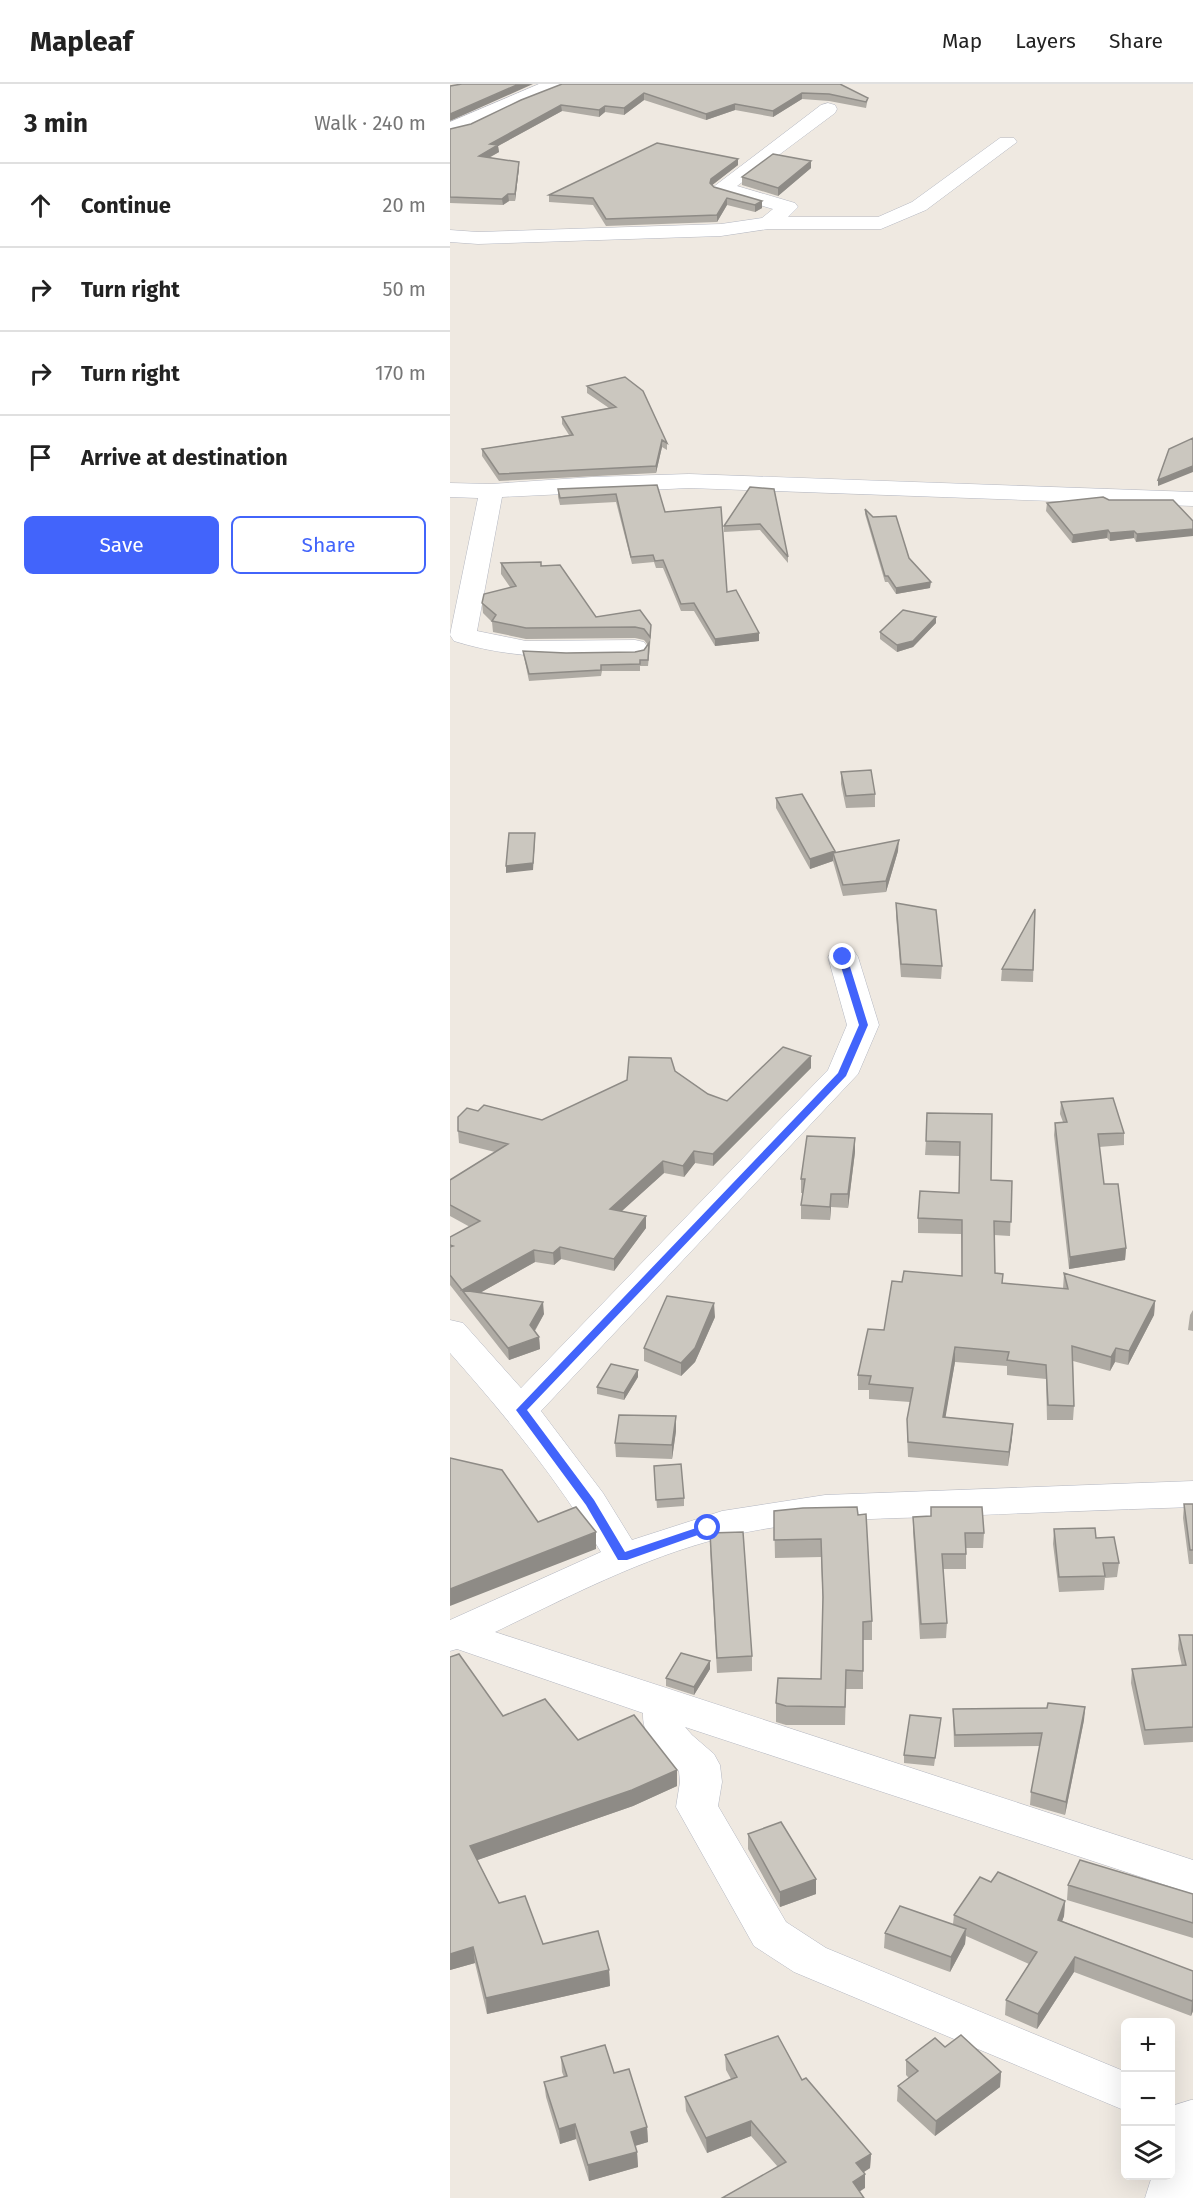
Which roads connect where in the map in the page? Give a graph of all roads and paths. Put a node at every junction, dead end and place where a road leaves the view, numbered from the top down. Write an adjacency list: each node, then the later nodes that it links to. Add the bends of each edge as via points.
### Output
1 (556, 84): 3 (street)
2 (828, 110): 5 (street, via 722,188 788,207)
3 (450, 128)
4 (1007, 142): 5 (street, via 919,206 881,223)
5 (768, 224): 6 (street, via 721,230)
6 (450, 236)
7 (450, 490): 8 (street)
8 (491, 491): 9 (street, via 592,484 743,482); 10 (street, via 463,635 485,644 532,649)
9 (1193, 499)
10 (636, 648)
11 (843, 957): 13 (street, via 863,1025 842,1074)
12 (450, 1330): 13 (street)
13 (522, 1410): 15 (street, via 590,1502)
14 (1193, 1494): 15 (street, via 778,1513 708,1528)
15 (622, 1557): 16 (street)
16 (453, 1635): 17 (street)
17 (665, 1705): 18 (street); 19 (street, via 661,1719 666,1735 699,1765 701,1782 696,1807 770,1934 810,1960)
18 (1193, 1877)
19 (1121, 2089)
20 (1185, 2116): 21 (street)
21 (1169, 2198)

